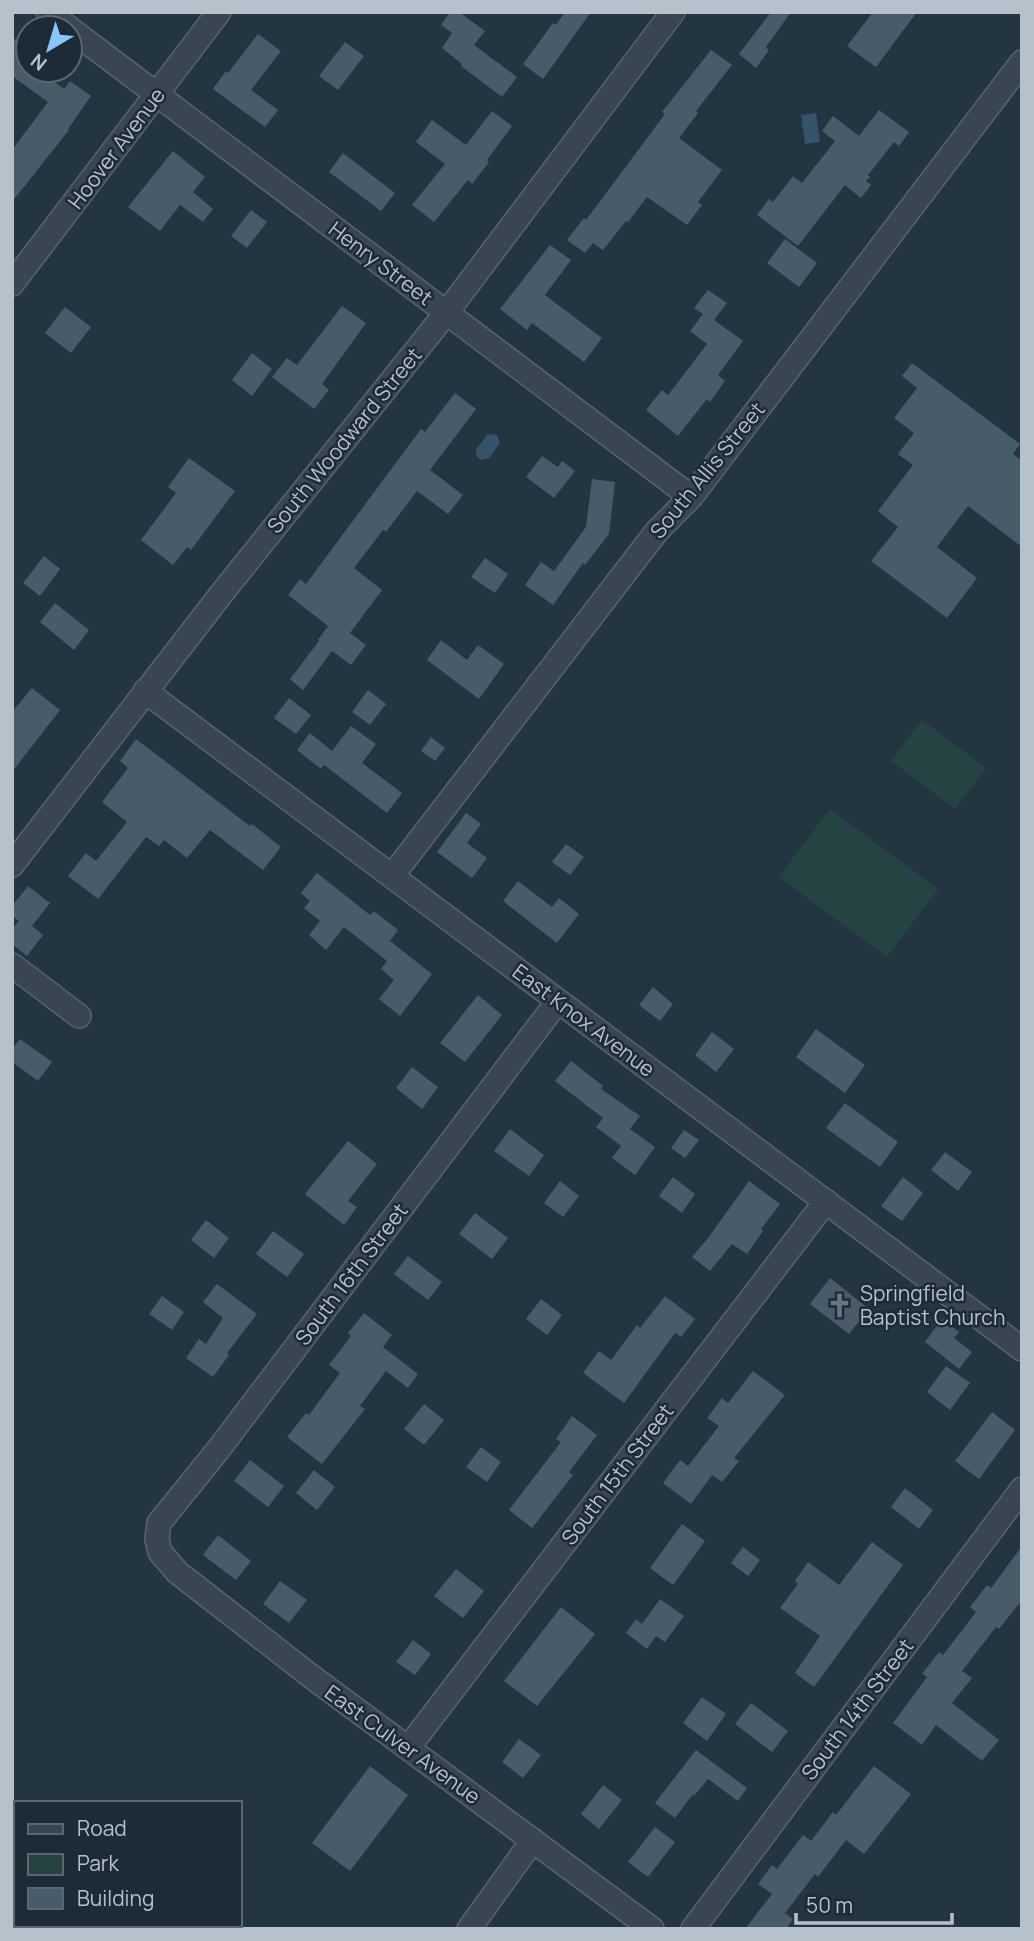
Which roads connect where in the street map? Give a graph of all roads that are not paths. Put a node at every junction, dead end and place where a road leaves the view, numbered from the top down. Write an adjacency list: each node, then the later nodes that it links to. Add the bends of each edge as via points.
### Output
1 (219, 12): 5 (street, Hoover Avenue)
2 (673, 12): 7 (street, South Woodward Street)
3 (84, 40): 5 (street, Henry Street)
4 (1022, 62): 8 (street, South Allis Street)
5 (157, 94): 6 (street, Hoover Avenue); 7 (street, Henry Street)
6 (12, 284)
7 (447, 312): 8 (street, Henry Street); 9 (street, South Woodward Street)
8 (691, 497): 11 (street, South Allis Street, via 657,531)
9 (145, 691): 10 (street, South Woodward Street); 11 (street, East Knox Avenue)
10 (12, 865)
11 (392, 876): 13 (street, East Knox Avenue)
12 (12, 965): 14 (street)
13 (558, 1001): 15 (street, East Knox Avenue); 18 (street, South 16th Street, via 159,1523 156,1539)
14 (79, 1016)
15 (827, 1201): 16 (street, East Knox Avenue); 19 (street, South 15th Street)
16 (1022, 1349)
17 (1022, 1489): 23 (street, South 14th Street)
18 (160, 1552): 19 (street, East Culver Avenue, via 177,1572)
19 (408, 1748): 20 (street, East Culver Avenue)
20 (533, 1840): 21 (street); 22 (street, East Culver Avenue)
21 (469, 1929)
22 (652, 1929)
23 (693, 1929)

